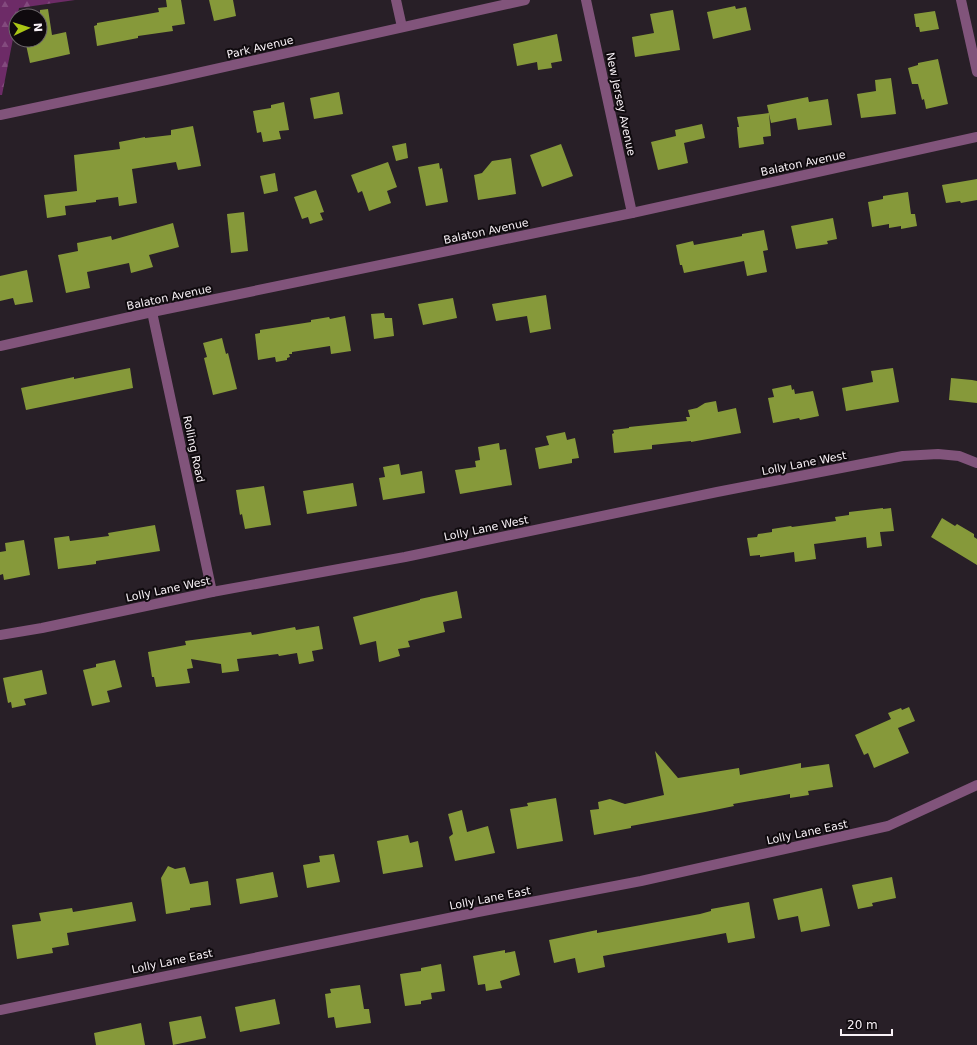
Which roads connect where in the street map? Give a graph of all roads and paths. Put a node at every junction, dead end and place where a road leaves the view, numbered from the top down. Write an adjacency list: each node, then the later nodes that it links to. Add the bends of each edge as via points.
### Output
1 (396, 0): 5 (street)
2 (525, 0): 5 (street, Park Avenue)
3 (586, 0): 9 (street, New Jersey Avenue)
4 (960, 0): 6 (street)
5 (402, 28): 7 (street, Park Avenue)
6 (977, 72)
7 (0, 115)
8 (977, 137): 9 (street, Balaton Avenue)
9 (632, 213): 10 (street, Balaton Avenue)
10 (152, 312): 11 (street, Balaton Avenue); 13 (street, Rolling Road)
11 (0, 346)
12 (977, 463): 13 (street, Lolly Lane West, via 959,456 938,454 903,456 405,557)
13 (212, 592): 14 (street, Lolly Lane West)
14 (0, 635)
15 (977, 785): 16 (street, Lolly Lane East, via 888,826 641,881)
16 (0, 1010)

